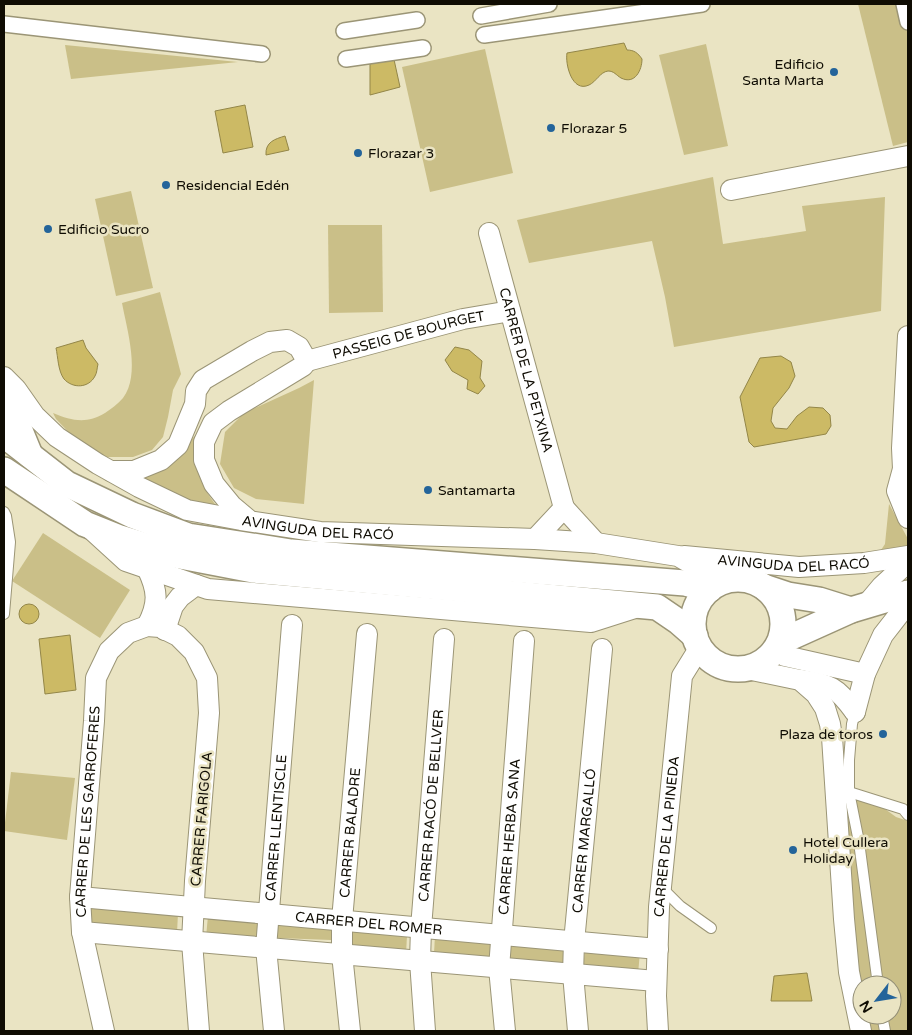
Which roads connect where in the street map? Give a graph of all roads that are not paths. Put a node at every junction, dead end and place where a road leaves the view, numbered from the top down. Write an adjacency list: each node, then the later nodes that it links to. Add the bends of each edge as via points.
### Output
1 (549, 4): 4 (street)
2 (702, 4): 9 (street)
3 (904, 4): 6 (street)
4 (481, 16)
5 (418, 20): 8 (street)
6 (908, 22)
7 (4, 24): 11 (street)
8 (344, 31)
9 (484, 35)
10 (423, 48): 12 (street)
11 (262, 54)
12 (346, 59)
13 (908, 156): 14 (street)
14 (731, 190)
15 (489, 234): 16 (street, CARRER DE LA PETXINA)
16 (510, 311): 18 (street, PASSEIG DE BOURGET, via 463,319); 25 (street, CARRER DE LA PETXINA)
17 (908, 336): 24 (street, via 903,438)
18 (307, 360): 23 (street, via 299,347 287,340 270,342 252,351 204,380 196,391 195,404 178,445 161,460 134,471); 28 (street, PASSEIG DE BOURGET, via 213,423 204,442 204,460 214,484 232,506)
19 (4, 387): 21 (street); 23 (street, AVINGUDA DEL RACÓ, via 16,389 35,416 57,437)
20 (4, 435): 21 (street)
21 (31, 457): 37 (street, via 67,484 132,515 188,536 291,552)
22 (4, 470): 29 (street)
23 (110, 471): 28 (street, AVINGUDA DEL RACÓ, via 187,510)
24 (905, 472): 27 (street, via 897,491)
25 (564, 508): 30 (street); 31 (street, CARRER DE LA PETXINA)
26 (4, 512): 43 (lane, via 10,542)
27 (908, 518)
28 (252, 522): 30 (street, AVINGUDA DEL RACÓ, via 320,532)
29 (85, 524): 35 (street, via 126,561); 41 (street, via 175,555 253,570)
30 (534, 539): 31 (street, AVINGUDA DEL RACÓ)
31 (596, 543): 32 (street, AVINGUDA DEL RACÓ)
32 (678, 556): 33 (street, AVINGUDA DEL RACÓ, via 799,567 864,563); 37 (street, AVINGUDA DEL RACÓ)
33 (908, 556)
34 (908, 562): 42 (street, AVINGUDA DEL RACÓ)
35 (147, 568): 36 (street); 45 (street, via 154,582 156,601 152,616)
36 (196, 585): 41 (street, via 208,589 591,622); 45 (street, via 180,597)
37 (716, 586): 38 (street, via 737,579); 49 (street, via 701,600 695,612)
38 (764, 587): 42 (street, AVINGUDA DEL RACÓ, via 788,595); 50 (street, via 782,615 784,629)
39 (908, 593): 42 (street, AVINGUDA DEL RACÓ)
40 (908, 603): 53 (street, via 883,635)
41 (644, 605): 49 (street, via 657,607 679,622)
42 (859, 607): 50 (street, AVINGUDA DEL RACÓ)
43 (4, 614)
44 (292, 625): 61 (street, CARRER LLENTISCLE)
45 (157, 628): 59 (street, CARRER DE LES GARROFERES, via 128,632 109,651 96,678); 60 (street, CARRER FARIGOLA, via 178,636 194,652 207,678 209,713)
46 (367, 634): 62 (street, CARRER BALADRE)
47 (444, 639): 63 (street, CARRER RACÓ DE BELLVER)
48 (524, 641): 66 (street, CARRER HERBA SANA)
49 (698, 642): 52 (street, via 709,658 720,666); 58 (street, CARRER DE LA PINEDA, via 682,676)
50 (778, 645): 52 (street, via 760,664); 53 (street, via 785,656)
51 (602, 650): 68 (street, CARRER MARGALLÓ)
52 (748, 668): 54 (street)
53 (865, 674): 55 (street)
54 (800, 680): 55 (street, via 831,687 845,697); 85 (street, via 816,694 830,724 838,922)
55 (855, 712): 56 (lane)
56 (849, 792): 57 (lane, via 903,809); 75 (lane)
57 (908, 815)
58 (661, 887): 64 (lane, via 680,906); 70 (street, CARRER DE LA PINEDA)
59 (80, 897): 60 (street, CARRER DEL ROMER); 65 (street, CARRER DE LES GARROFERES)
60 (194, 907): 61 (street, CARRER DEL ROMER); 67 (street, CARRER FARIGOLA)
61 (269, 914): 62 (street, CARRER DEL ROMER); 69 (street, CARRER LLENTISCLE)
62 (342, 920): 63 (street, CARRER DEL ROMER); 71 (street, CARRER BALADRE)
63 (421, 928): 66 (street, CARRER DEL ROMER); 72 (street, CARRER RACÓ DE BELLVER)
64 (711, 928)
65 (82, 932): 67 (street); 77 (street, CARRER DE LES GARROFERES)
66 (502, 935): 68 (street, CARRER DEL ROMER); 73 (street, CARRER HERBA SANA)
67 (192, 942): 69 (street); 78 (street, CARRER FARIGOLA)
68 (574, 942): 70 (street, CARRER DEL ROMER); 74 (street, CARRER MARGALLÓ)
69 (266, 948): 71 (street); 79 (street, CARRER LLENTISCLE)
70 (658, 949): 76 (street, CARRER DE LA PINEDA)
71 (342, 954): 72 (street); 80 (street, CARRER BALADRE)
72 (420, 961): 73 (street); 81 (street, CARRER RACÓ DE BELLVER)
73 (499, 968): 74 (street); 82 (street, CARRER HERBA SANA)
74 (573, 974): 76 (street); 83 (street, CARRER MARGALLÓ)
75 (877, 975)
76 (656, 981): 84 (street, CARRER DE LA PINEDA)
77 (104, 1031)
78 (200, 1031)
79 (274, 1031)
80 (350, 1031)
81 (425, 1031)
82 (505, 1031)
83 (578, 1031)
84 (658, 1031)
85 (861, 1031)

